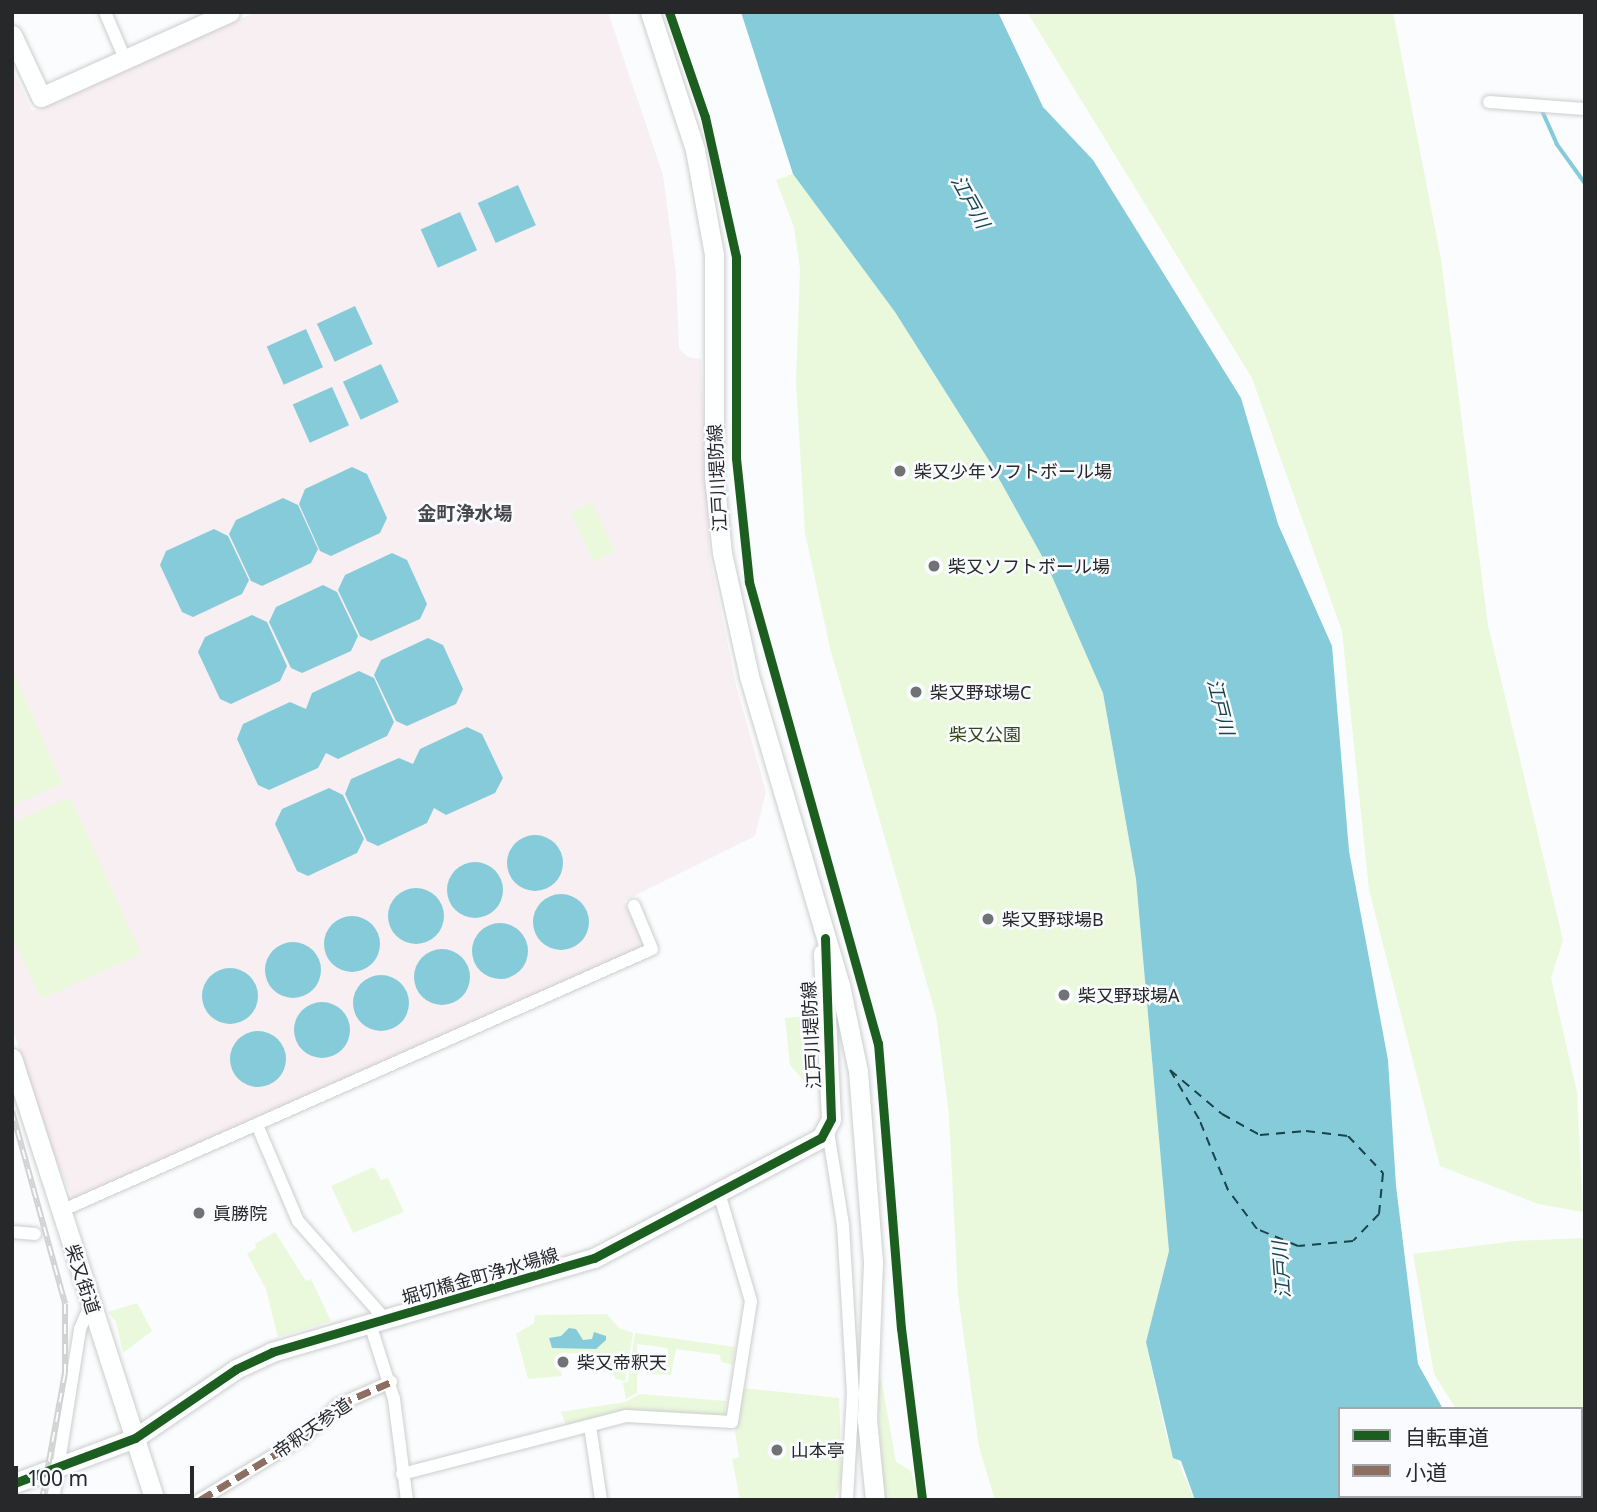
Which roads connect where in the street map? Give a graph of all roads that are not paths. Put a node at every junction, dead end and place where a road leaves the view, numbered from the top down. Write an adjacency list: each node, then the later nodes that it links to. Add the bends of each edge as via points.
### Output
1 (105, 12): 5 (street)
2 (230, 12): 5 (main road)
3 (650, 12): 9 (main road, 江戸川堤防線, via 692,140 710,231 716,318 714,475 722,553 749,676)
4 (12, 35): 5 (main road, via 41,97)
5 (125, 59)
6 (1489, 102): 7 (street)
7 (1585, 109)
8 (634, 906): 11 (street, via 652,949)
9 (825, 938): 12 (main road, 江戸川堤防線); 31 (main road, 江戸川堤防線, via 851,1028 866,1144 873,1274 867,1420)
10 (12, 1058): 14 (main road, 柴又街道)
11 (257, 1125): 14 (street); 18 (street, via 298,1221)
12 (828, 1131): 13 (main road, 堀切橋金町浄水場線); 30 (street, via 843,1225 853,1393)
13 (719, 1193): 18 (main road, 堀切橋金町浄水場線, via 594,1258); 20 (street, via 751,1301 732,1422 627,1416)
14 (61, 1211): 17 (main road, 柴又街道)
15 (12, 1233): 16 (street)
16 (35, 1234)
17 (91, 1303): 21 (main road, 柴又街道); 22 (street, via 80,1329)
18 (377, 1321): 19 (street); 21 (main road, 堀切橋金町浄水場線, via 253,1360)
19 (391, 1382): 23 (street); 27 (street, 帝釈天参道, via 338,1405 304,1437)
20 (590, 1426): 23 (street); 29 (street)
21 (135, 1438): 22 (main road, 堀切橋金町浄水場線); 26 (main road, 柴又街道)
22 (58, 1468): 24 (main road, 堀切橋金町浄水場線); 25 (street)
23 (402, 1474): 28 (street)
24 (12, 1485)
25 (53, 1500)
26 (155, 1500)
27 (200, 1500)
28 (407, 1500)
29 (601, 1500)
30 (847, 1500)
31 (875, 1500)

